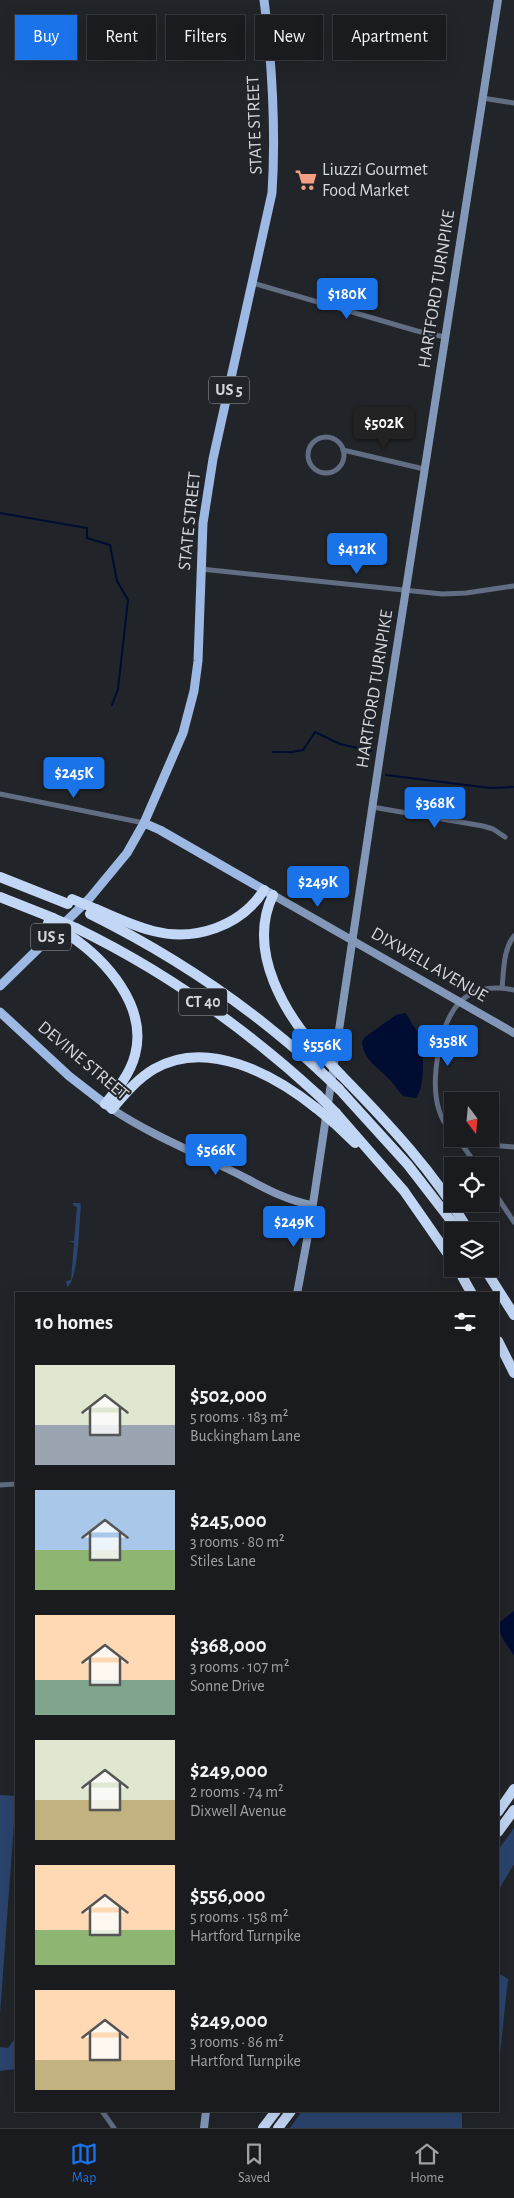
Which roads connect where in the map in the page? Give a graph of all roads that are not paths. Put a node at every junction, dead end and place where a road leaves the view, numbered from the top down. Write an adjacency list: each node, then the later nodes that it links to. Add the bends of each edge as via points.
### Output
1 (264, 0): 5 (main road, STATE STREET / US 5, via 274,161 272,192)
2 (498, 0): 3 (main road, HARTFORD TURNPIKE)
3 (482, 98): 4 (street); 6 (main road, HARTFORD TURNPIKE)
4 (514, 103)
5 (253, 283): 6 (street); 9 (main road, STATE STREET / US 5, via 213,459 204,518)
6 (445, 337): 8 (main road, HARTFORD TURNPIKE)
7 (343, 450): 7 (street, via 332,438 321,437 311,444 309,460 316,470 328,472 338,467 344,456); 8 (street)
8 (424, 469): 11 (main road, HARTFORD TURNPIKE)
9 (201, 569): 11 (street); 14 (main road, STATE STREET / US 5, via 200,639 194,691 177,750)
10 (514, 586): 11 (street, via 452,594)
11 (405, 591): 13 (main road, HARTFORD TURNPIKE)
12 (0, 794): 14 (street)
13 (372, 807): 15 (street, via 483,826); 22 (main road, HARTFORD TURNPIKE)
14 (144, 823): 17 (main road, DIXWELL AVENUE); 23 (main road, STATE STREET / US 5, via 127,852 96,891)
15 (505, 837)
16 (0, 877): 19 (highway, CT 40)
17 (269, 892): 19 (highway, via 235,920 194,933 153,931); 22 (main road, DIXWELL AVENUE); 37 (highway, bridge, via 264,926 265,947 278,992 294,1019 324,1057 412,1150)
18 (0, 897): 20 (highway, bridge)
19 (93, 912): 36 (highway, CT 40, bridge, via 202,977 260,1019 321,1072 398,1152)
20 (73, 932): 29 (highway, via 115,978 127,998 136,1025 137,1048 132,1063); 30 (highway, CT 40, bridge, via 121,951 191,994 254,1040 318,1095)
21 (514, 936): 24 (street, via 507,952)
22 (352, 940): 26 (main road, DIXWELL AVENUE); 35 (main road, HARTFORD TURNPIKE)
23 (0, 986)
24 (502, 988): 25 (street); 26 (street, via 477,991)
25 (514, 990)
26 (460, 1002): 28 (main road, DIXWELL AVENUE); 31 (street, via 446,1024 437,1070 436,1090)
27 (0, 1012): 29 (main road, DEVINE STREET, via 69,1076)
28 (514, 1033)
29 (108, 1106): 30 (highway, bridge, via 152,1070 194,1057 220,1060 258,1071); 35 (main road, DEVINE STREET, via 266,1188 296,1202)
30 (335, 1118): 39 (highway, CT 40, via 390,1174)
31 (444, 1119)
32 (499, 1146): 33 (street)
33 (514, 1147)
34 (499, 1200): 38 (street)
35 (312, 1204): 42 (main road, HARTFORD TURNPIKE)
36 (451, 1222)
37 (463, 1222)
38 (514, 1222)
39 (444, 1248)
40 (462, 1277): 43 (highway)
41 (491, 1277): 44 (highway)
42 (297, 1292)
43 (471, 1292)
44 (514, 1315)
45 (499, 1343): 46 (highway)
46 (514, 1373)
47 (15, 1484): 48 (street)
48 (0, 1485)
49 (514, 1789): 51 (highway)
50 (514, 1810): 52 (highway)
51 (499, 1811)
52 (499, 1831)
53 (103, 2112): 57 (street)
54 (206, 2112): 58 (main road)
55 (275, 2112): 59 (highway)
56 (290, 2112): 60 (highway)
57 (114, 2128)
58 (204, 2128)
59 (263, 2128)
60 (278, 2128)

